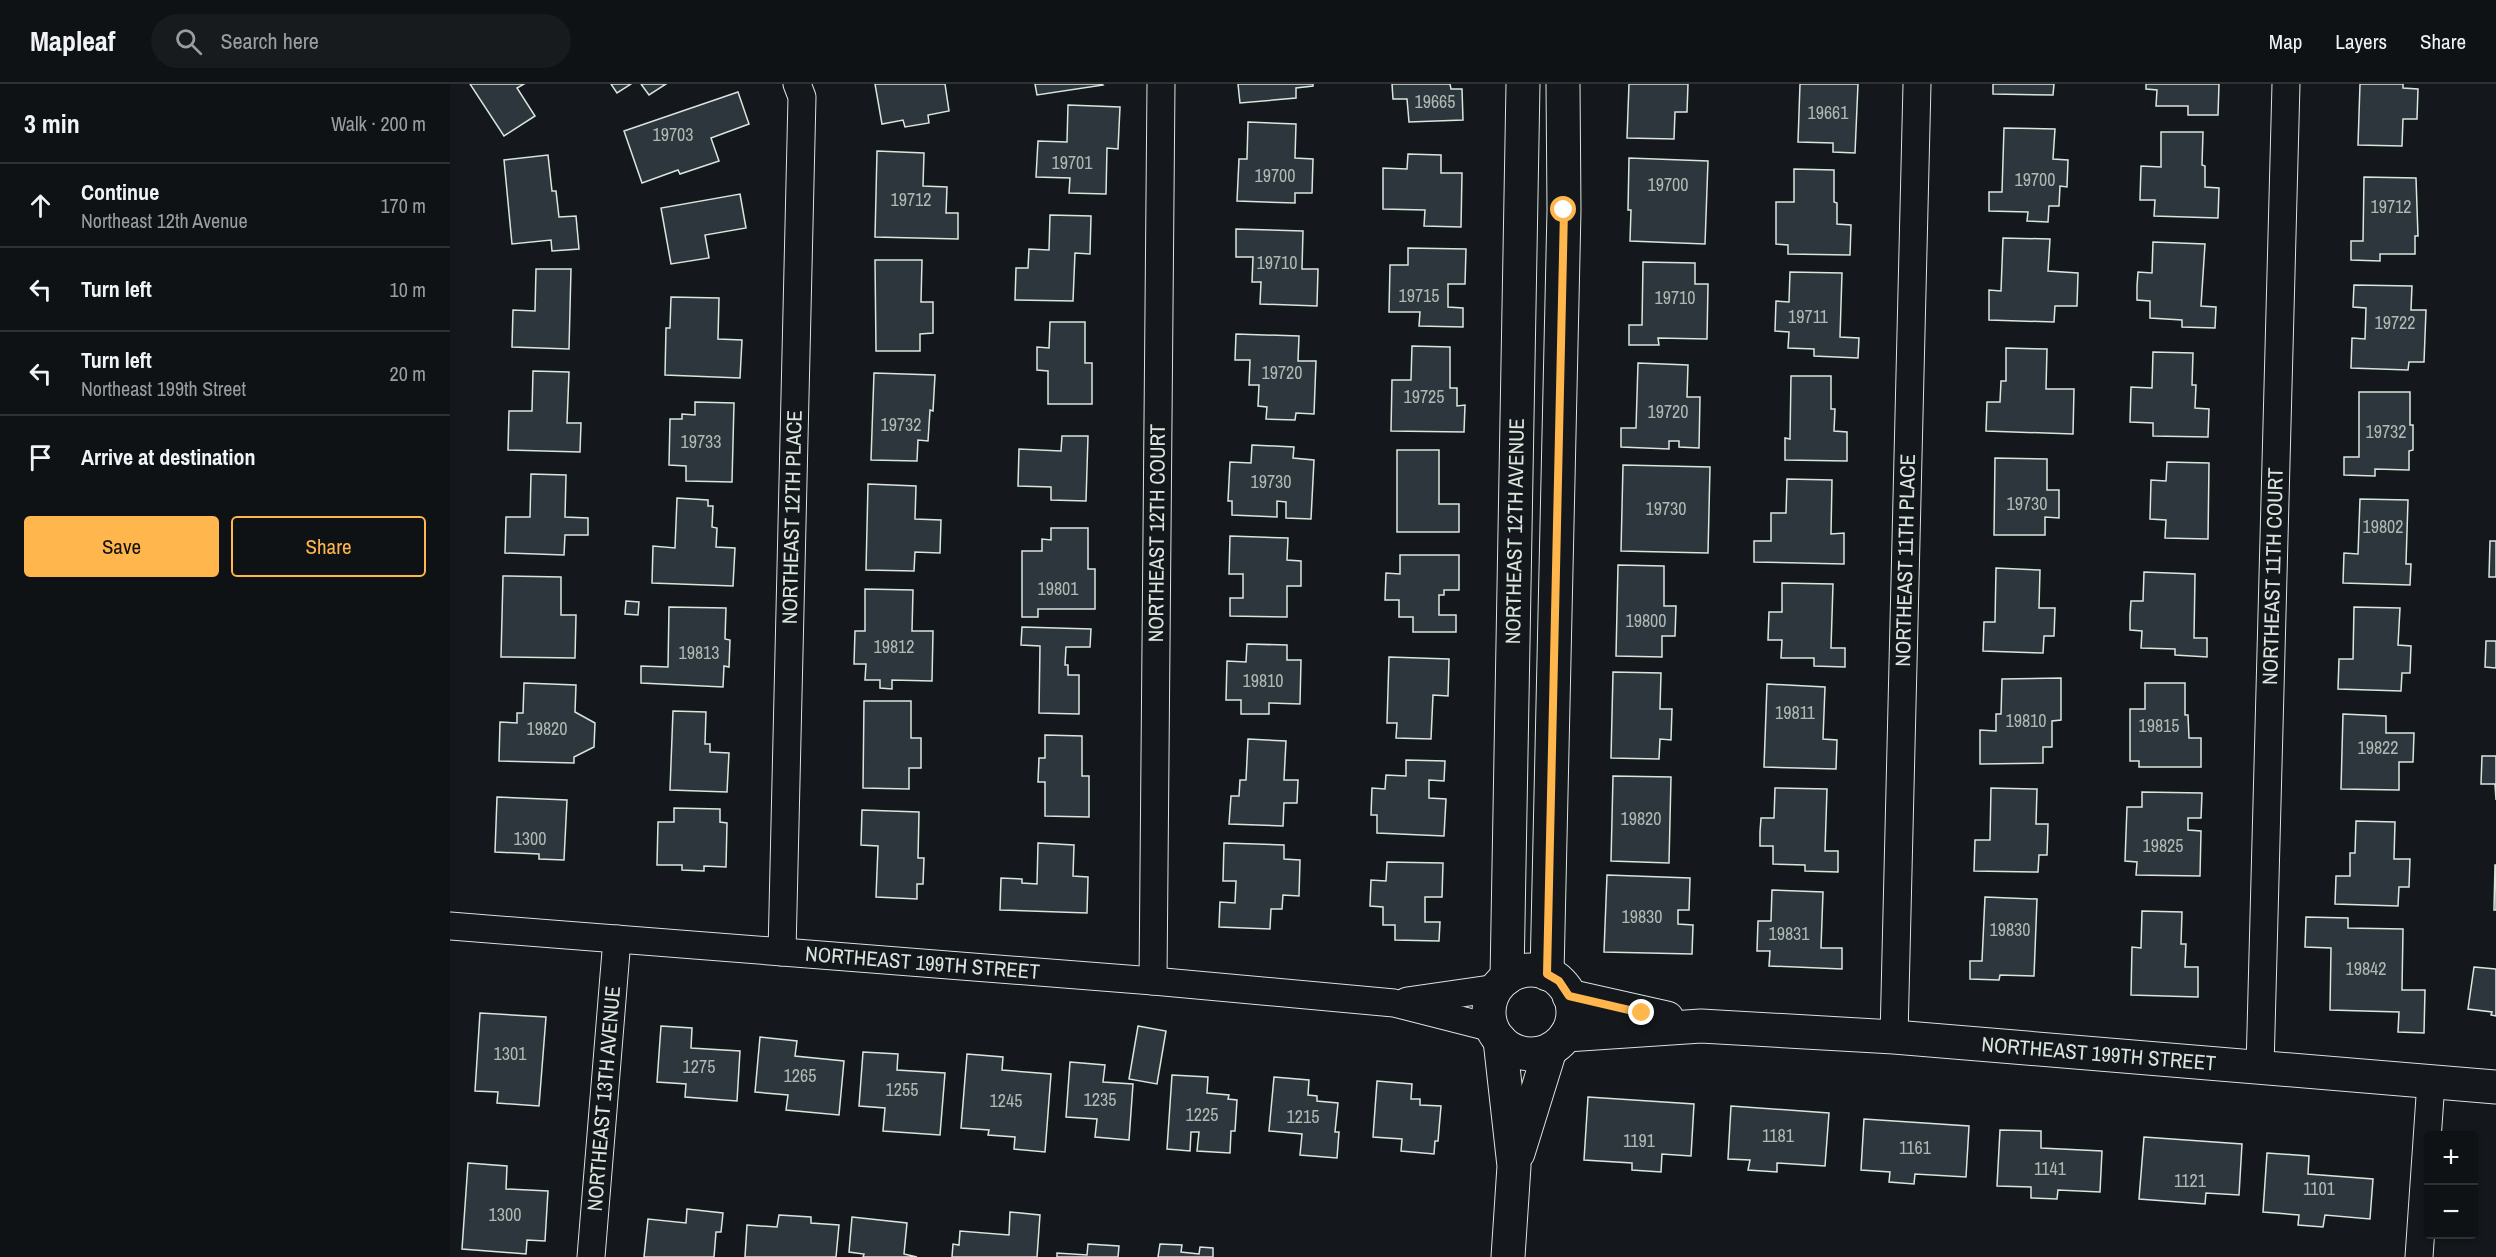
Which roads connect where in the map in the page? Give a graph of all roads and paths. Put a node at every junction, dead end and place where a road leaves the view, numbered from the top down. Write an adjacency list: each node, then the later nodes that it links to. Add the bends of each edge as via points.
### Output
1 (797, 84): 9 (street, NORTHEAST 12TH PLACE, via 802,97)
2 (1161, 84): 10 (street, NORTHEAST 12TH COURT)
3 (1522, 84): 11 (street, NORTHEAST 12TH AVENUE)
4 (1563, 84): 12 (street, NORTHEAST 12TH AVENUE)
5 (1917, 84): 16 (street, NORTHEAST 11TH PLACE)
6 (2286, 84): 18 (street, NORTHEAST 11TH COURT)
7 (450, 926): 8 (street, NORTHEAST 199TH STREET)
8 (617, 939): 9 (street, NORTHEAST 199TH STREET); 22 (street, NORTHEAST 13TH AVENUE)
9 (782, 952): 10 (street, NORTHEAST 199TH STREET)
10 (1153, 981): 13 (street, NORTHEAST 199TH STREET)
11 (1502, 983): 12 (street, via 1520,972 1534,970); 13 (street, NORTHEAST 199TH STREET); 15 (street, via 1491,1001 1489,1015)
12 (1558, 985): 14 (street, NORTHEAST 199TH STREET); 17 (street, via 1573,1004 1573,1018)
13 (1394, 1003): 15 (street, NORTHEAST 199TH STREET)
14 (1701, 1026): 16 (street, NORTHEAST 199TH STREET); 17 (street, NORTHEAST 199TH STREET)
15 (1496, 1034): 17 (street, via 1511,1049 1524,1053 1538,1054); 21 (street)
16 (1894, 1037): 18 (street, NORTHEAST 199TH STREET)
17 (1558, 1043): 21 (street)
18 (2260, 1068): 19 (street, NORTHEAST 199TH STREET)
19 (2431, 1082): 20 (street, NORTHEAST 199TH STREET); 24 (street)
20 (2496, 1088)
21 (1514, 1166): 23 (street)
22 (591, 1257)
23 (1508, 1257)
24 (2419, 1257)

